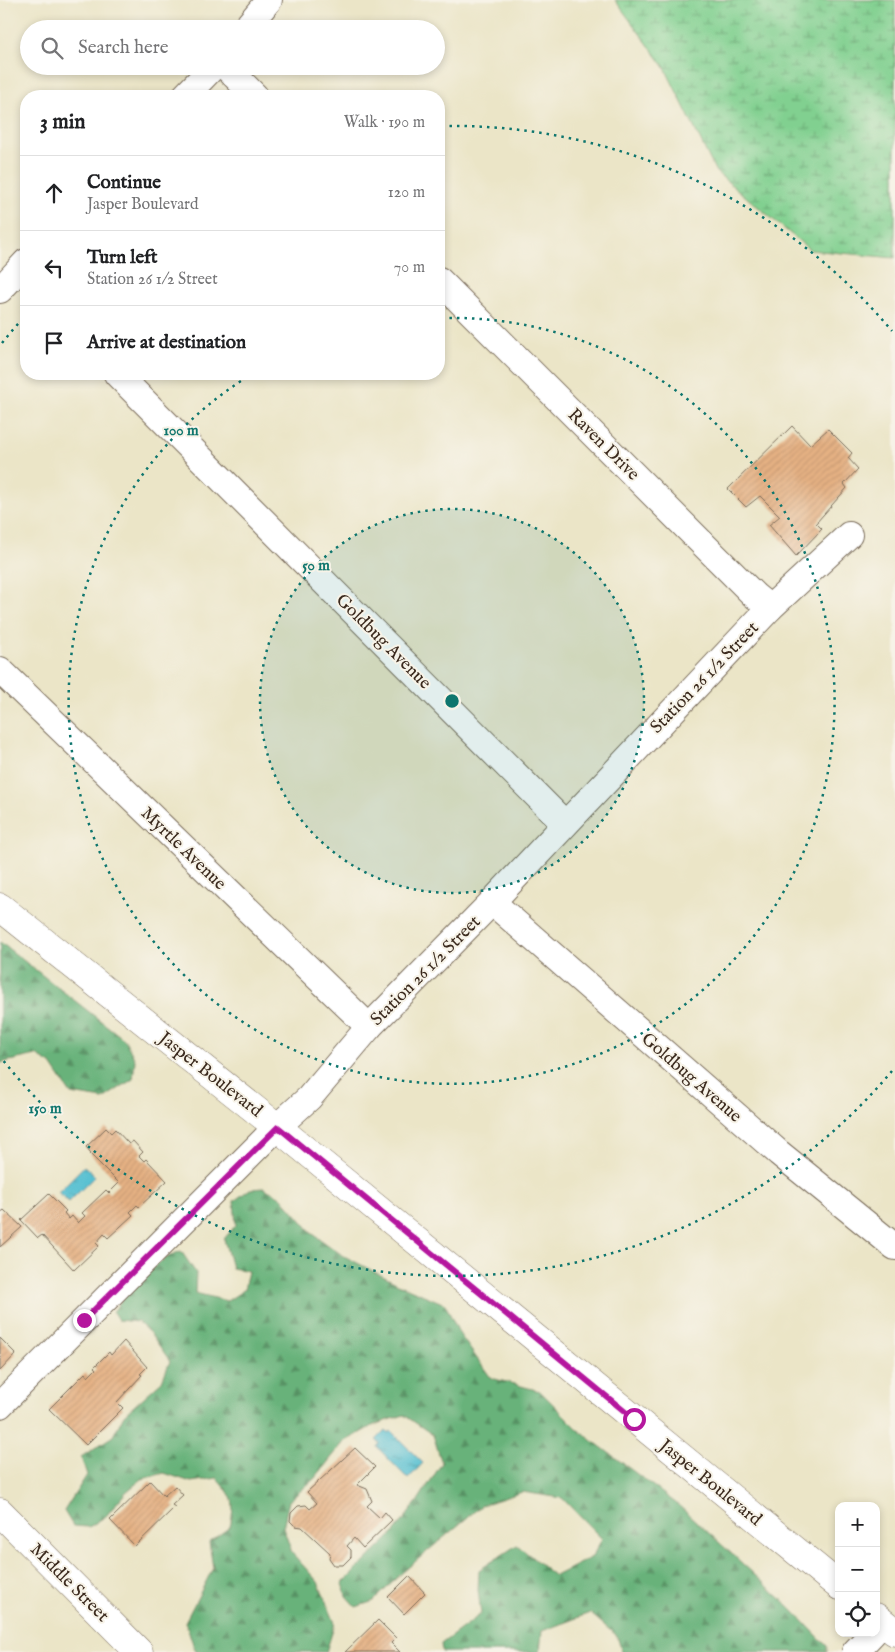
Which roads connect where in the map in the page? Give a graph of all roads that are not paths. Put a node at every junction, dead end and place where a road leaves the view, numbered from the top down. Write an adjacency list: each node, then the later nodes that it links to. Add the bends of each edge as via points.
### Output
1 (269, 0): 2 (street)
2 (253, 20)
3 (205, 75): 5 (street)
4 (234, 75): 6 (street)
5 (191, 90)
6 (249, 90)
7 (445, 286): 10 (street, Raven Drive)
8 (123, 380): 12 (street, Goldbug Avenue)
9 (849, 535): 10 (street, Station 26 1/2 Street)
10 (770, 608): 12 (street, Station 26 1/2 Street)
11 (0, 670): 15 (street, Myrtle Avenue)
12 (565, 824): 13 (street, Station 26 1/2 Street)
13 (492, 902): 15 (street, Station 26 1/2 Street); 17 (street, Goldbug Avenue, via 779,1153)
14 (0, 906): 16 (main road, Jasper Boulevard)
15 (369, 1027): 16 (street, Station 26 1/2 Street, via 309,1098)
16 (278, 1127): 18 (street, Station 26 1/2 Street); 20 (main road, Jasper Boulevard)
17 (895, 1247)
18 (0, 1404)
19 (0, 1512): 22 (main road, Middle Street)
20 (835, 1583)
21 (883, 1624): 23 (street)
22 (139, 1652)
23 (855, 1652)

